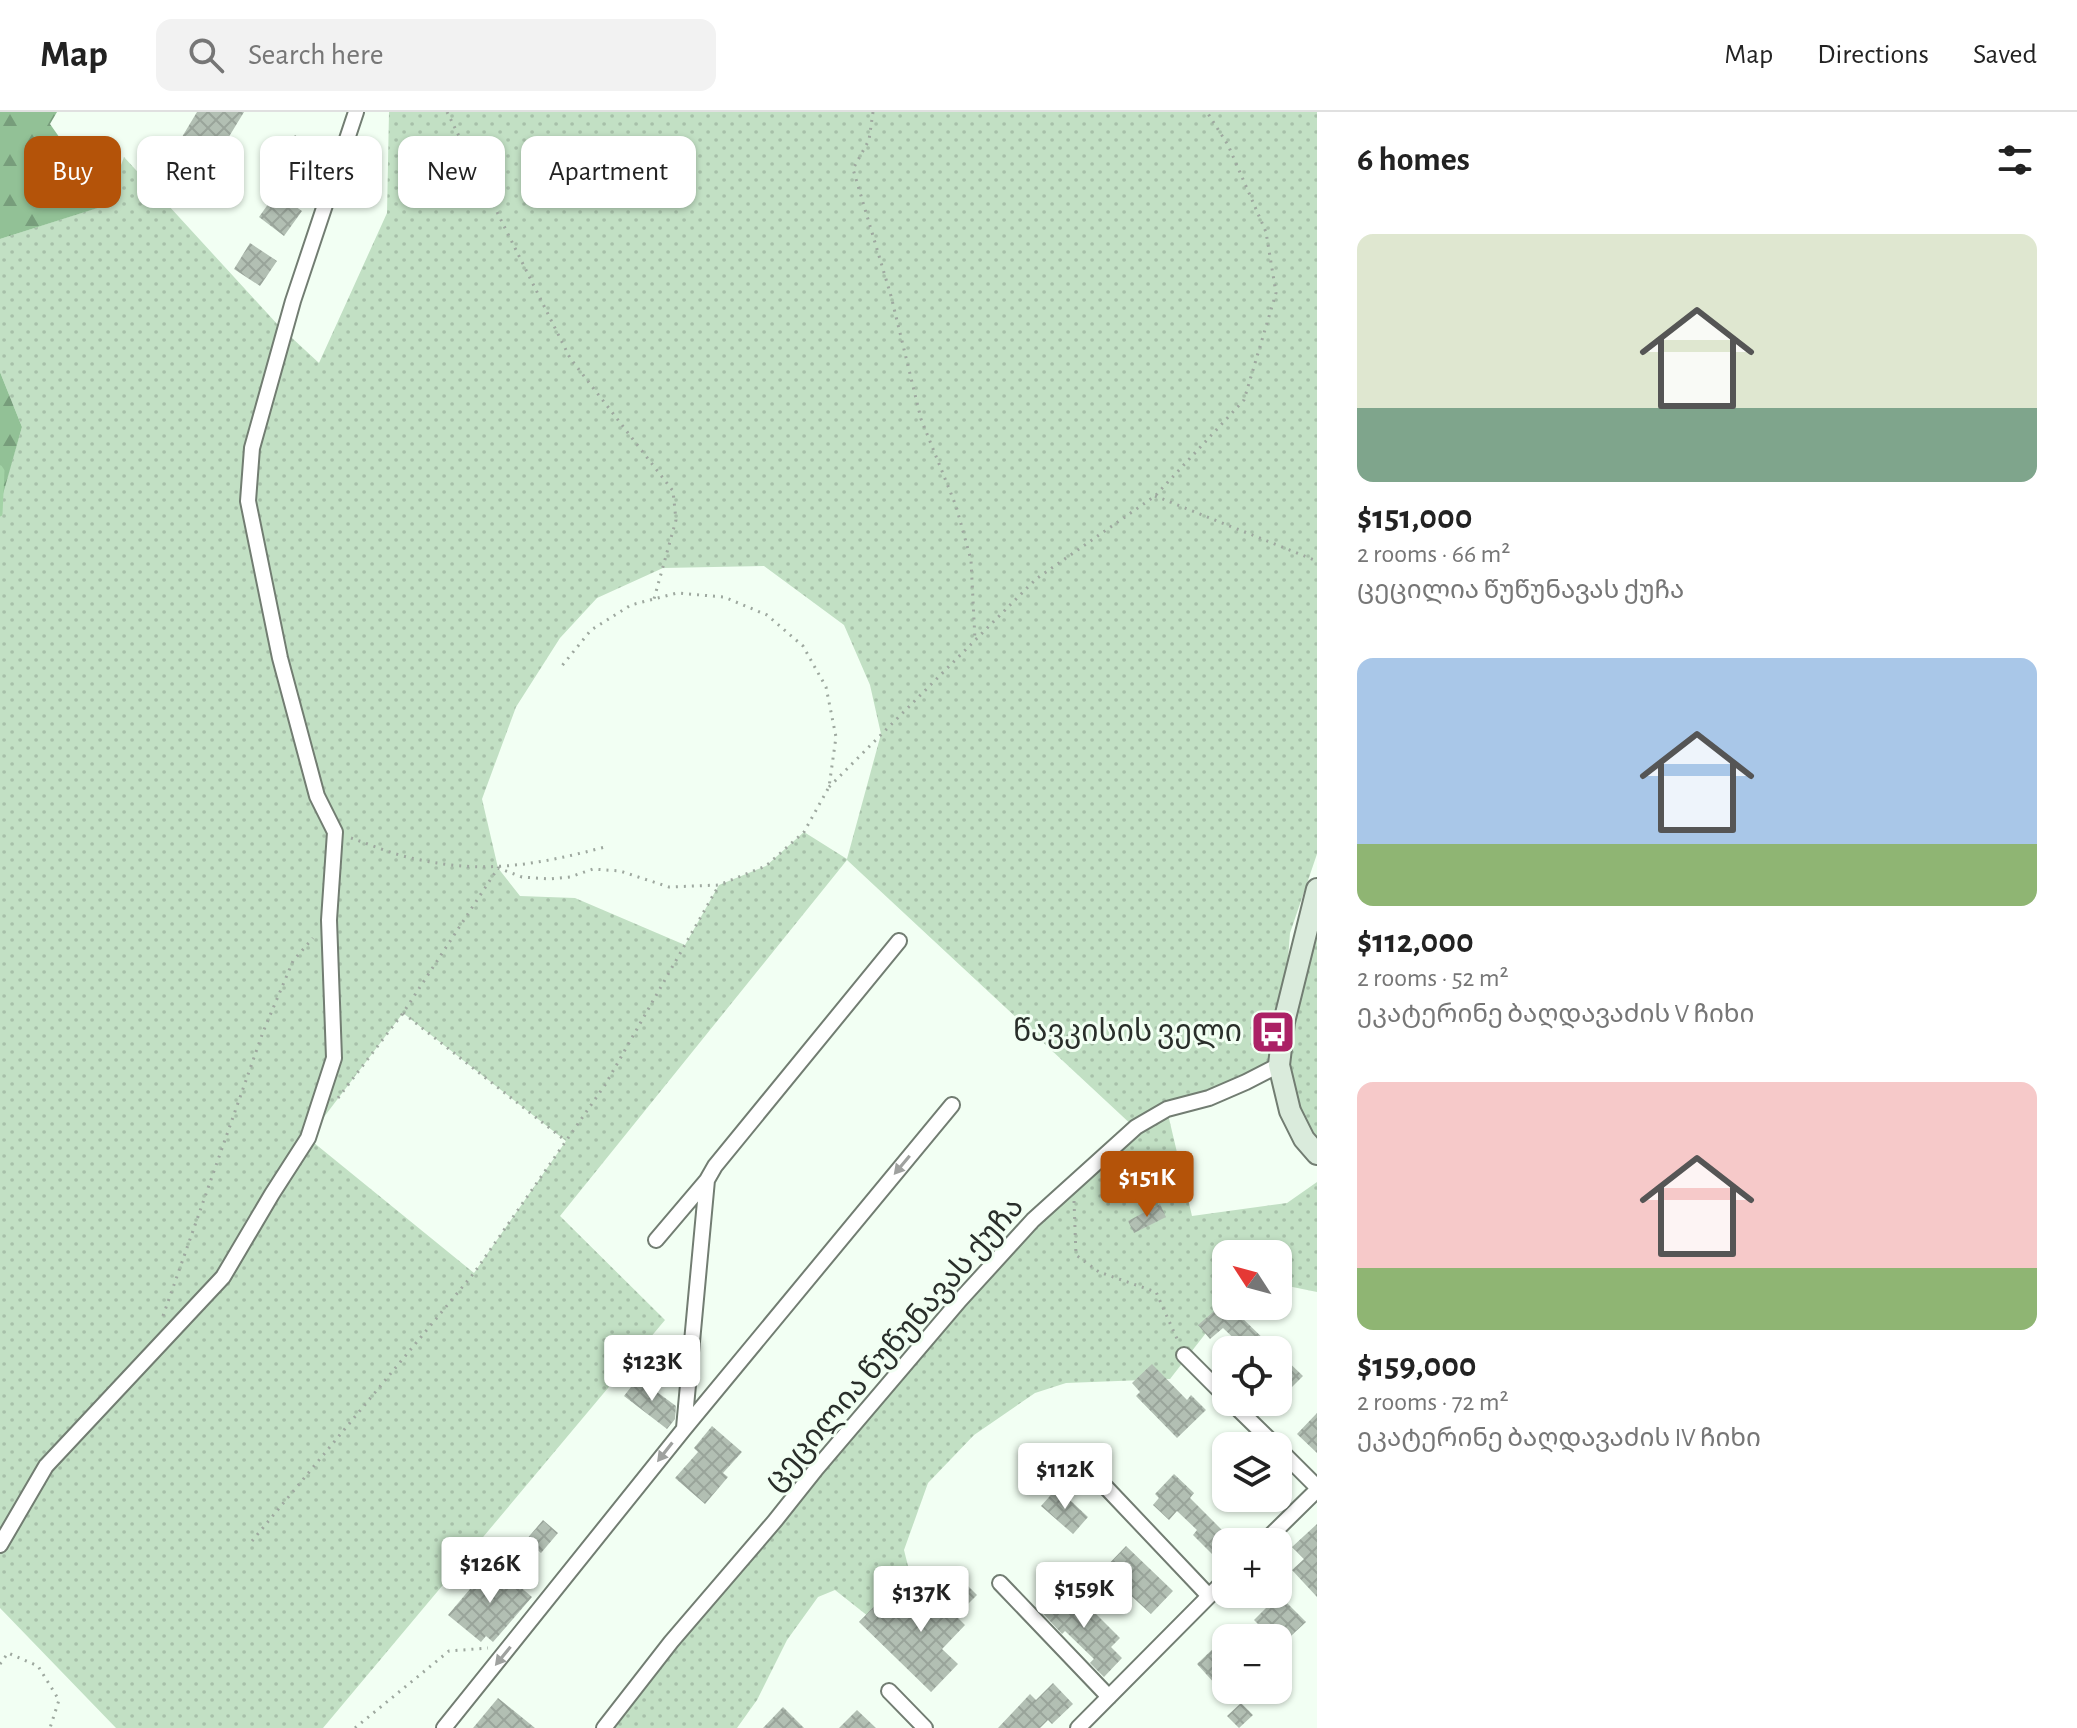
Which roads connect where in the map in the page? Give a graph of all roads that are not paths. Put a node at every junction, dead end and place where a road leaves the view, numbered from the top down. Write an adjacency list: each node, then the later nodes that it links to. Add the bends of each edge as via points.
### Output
1 (356, 112): 18 (street, via 272,375 252,448 248,501 280,658 317,796 335,832 329,920 334,1058 308,1138 223,1277 46,1466)
2 (1317, 889): 4 (main road, via 1284,1022)
3 (899, 941): 7 (street)
4 (1279, 1065): 6 (main road, via 1290,1111); 25 (street, ცეცილია წუწუნავას ქუჩა, via 1221,1093 1167,1109 1136,1127 1033,1220 671,1642)
5 (952, 1105): 12 (street, one-way to 12)
6 (1317, 1154)
7 (707, 1180): 8 (street); 12 (street)
8 (656, 1240)
9 (1184, 1355): 10 (street)
10 (1212, 1383)
11 (1245, 1416): 13 (street)
12 (684, 1429): 24 (street, one-way to 24)
13 (1262, 1432)
14 (1292, 1462): 16 (street)
15 (1100, 1481): 21 (street)
16 (1317, 1488): 17 (street)
17 (1278, 1528)
18 (0, 1545)
19 (1000, 1583): 23 (street)
20 (1212, 1593): 21 (street)
21 (1209, 1596): 23 (street)
22 (889, 1691): 26 (street)
23 (1109, 1697): 27 (street)
24 (444, 1728)
25 (604, 1728)
26 (925, 1728)
27 (1078, 1728)

